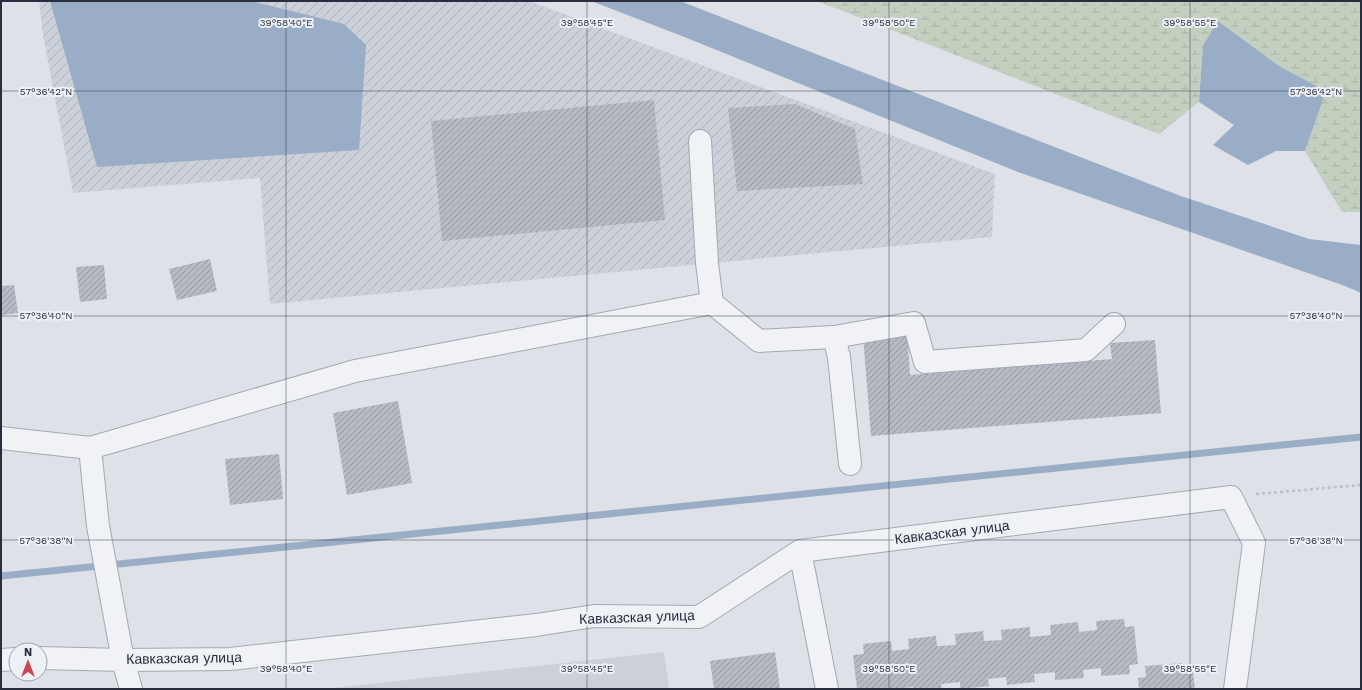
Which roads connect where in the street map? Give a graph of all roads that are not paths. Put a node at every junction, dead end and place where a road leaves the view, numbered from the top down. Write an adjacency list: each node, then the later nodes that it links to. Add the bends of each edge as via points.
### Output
1 (700, 141): 2 (street, via 707,263)
2 (712, 303): 4 (street, via 759,340); 6 (street, via 355,371)
3 (1114, 324): 4 (street, via 1086,350 925,362 914,323)
4 (834, 337): 7 (street, via 839,357)
5 (1, 438): 6 (street)
6 (90, 448): 10 (street, via 98,526)
7 (850, 464)
8 (800, 551): 10 (street, Кавказская улица, via 699,617 594,616 536,625 230,659); 12 (street); 13 (street, Кавказская улица, via 1231,497 1254,543)
9 (48, 658): 10 (street, Кавказская улица)
10 (123, 660): 11 (street)
11 (131, 689)
12 (827, 689)
13 (1235, 689)

